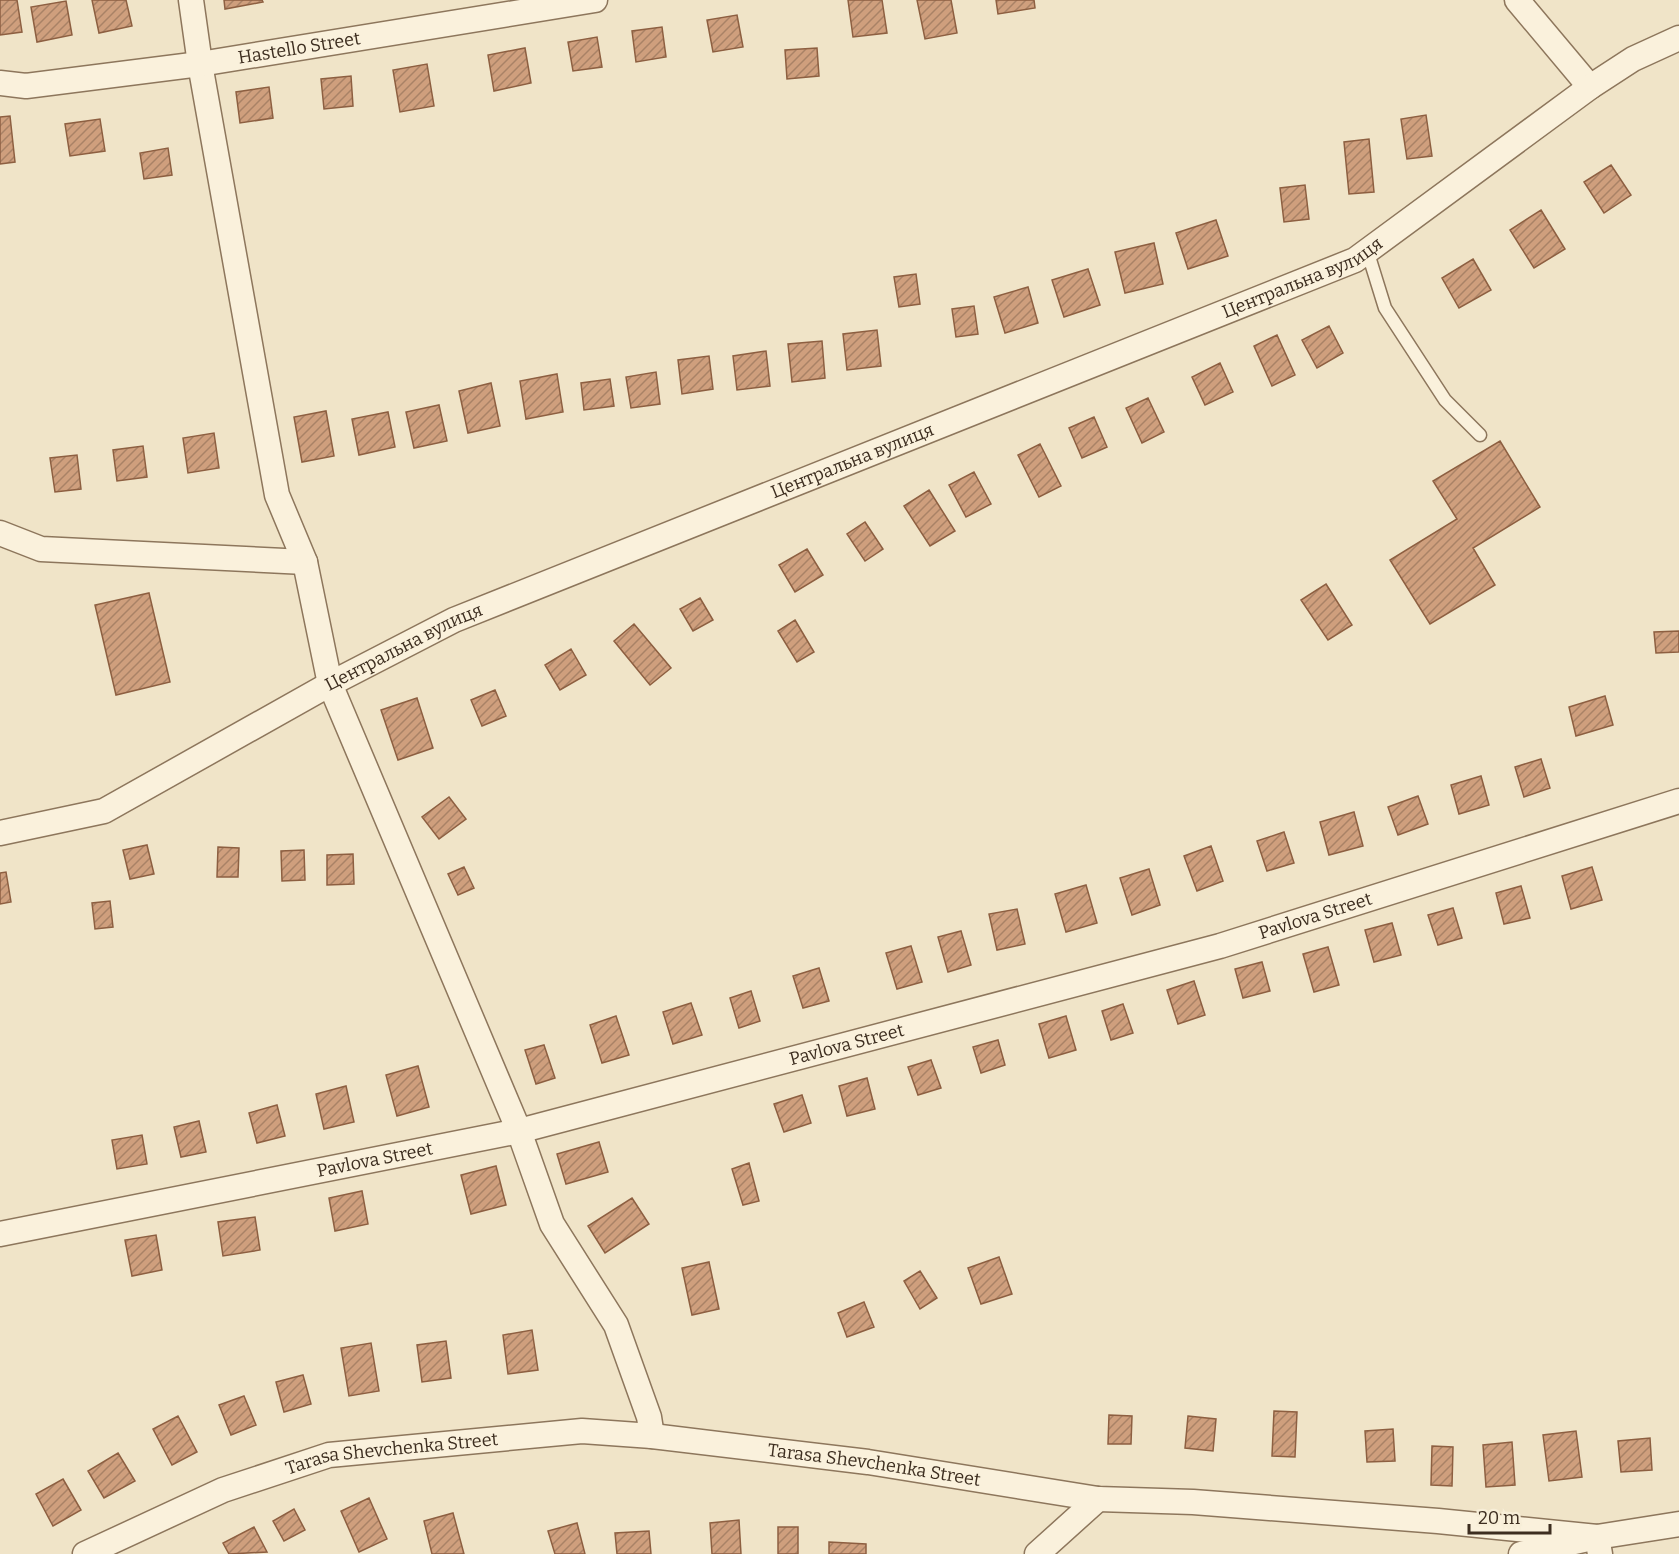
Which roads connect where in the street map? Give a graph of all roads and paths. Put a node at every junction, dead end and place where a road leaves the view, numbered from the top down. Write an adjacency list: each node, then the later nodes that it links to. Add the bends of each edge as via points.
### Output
1 (191, 0): 5 (street)
2 (595, 0): 5 (street, Hastello Street)
3 (1517, 0): 7 (street)
4 (1679, 38): 7 (street, Центральна вулиця, via 1633,59)
5 (200, 64): 6 (street, Hastello Street, via 26,86); 11 (street, via 277,495)
6 (0, 83)
7 (1590, 87): 8 (street, Центральна вулиця)
8 (1367, 250): 9 (lane, via 1385,308 1445,400); 12 (street, Центральна вулиця, via 1354,260 454,620)
9 (1480, 435)
10 (0, 533): 11 (street, via 40,549)
11 (305, 562): 12 (street)
12 (330, 684): 14 (street, Центральна вулиця, via 104,811); 15 (street)
13 (1679, 801): 15 (street, Pavlova Street, via 1220,946)
14 (0, 833)
15 (519, 1131): 16 (street, Pavlova Street); 17 (street, via 552,1224 616,1325 649,1417)
16 (0, 1234)
17 (652, 1436): 18 (street, Tarasa Shevchenka Street, via 868,1462); 21 (street, Tarasa Shevchenka Street, via 582,1431 329,1455 223,1490)
18 (1098, 1498): 20 (street, Tarasa Shevchenka Street, via 1426,1520); 22 (street)
19 (1679, 1524): 20 (street, Tarasa Shevchenka Street)
20 (1598, 1546): 23 (street)
21 (85, 1554)
22 (1037, 1554)
23 (1521, 1554)

